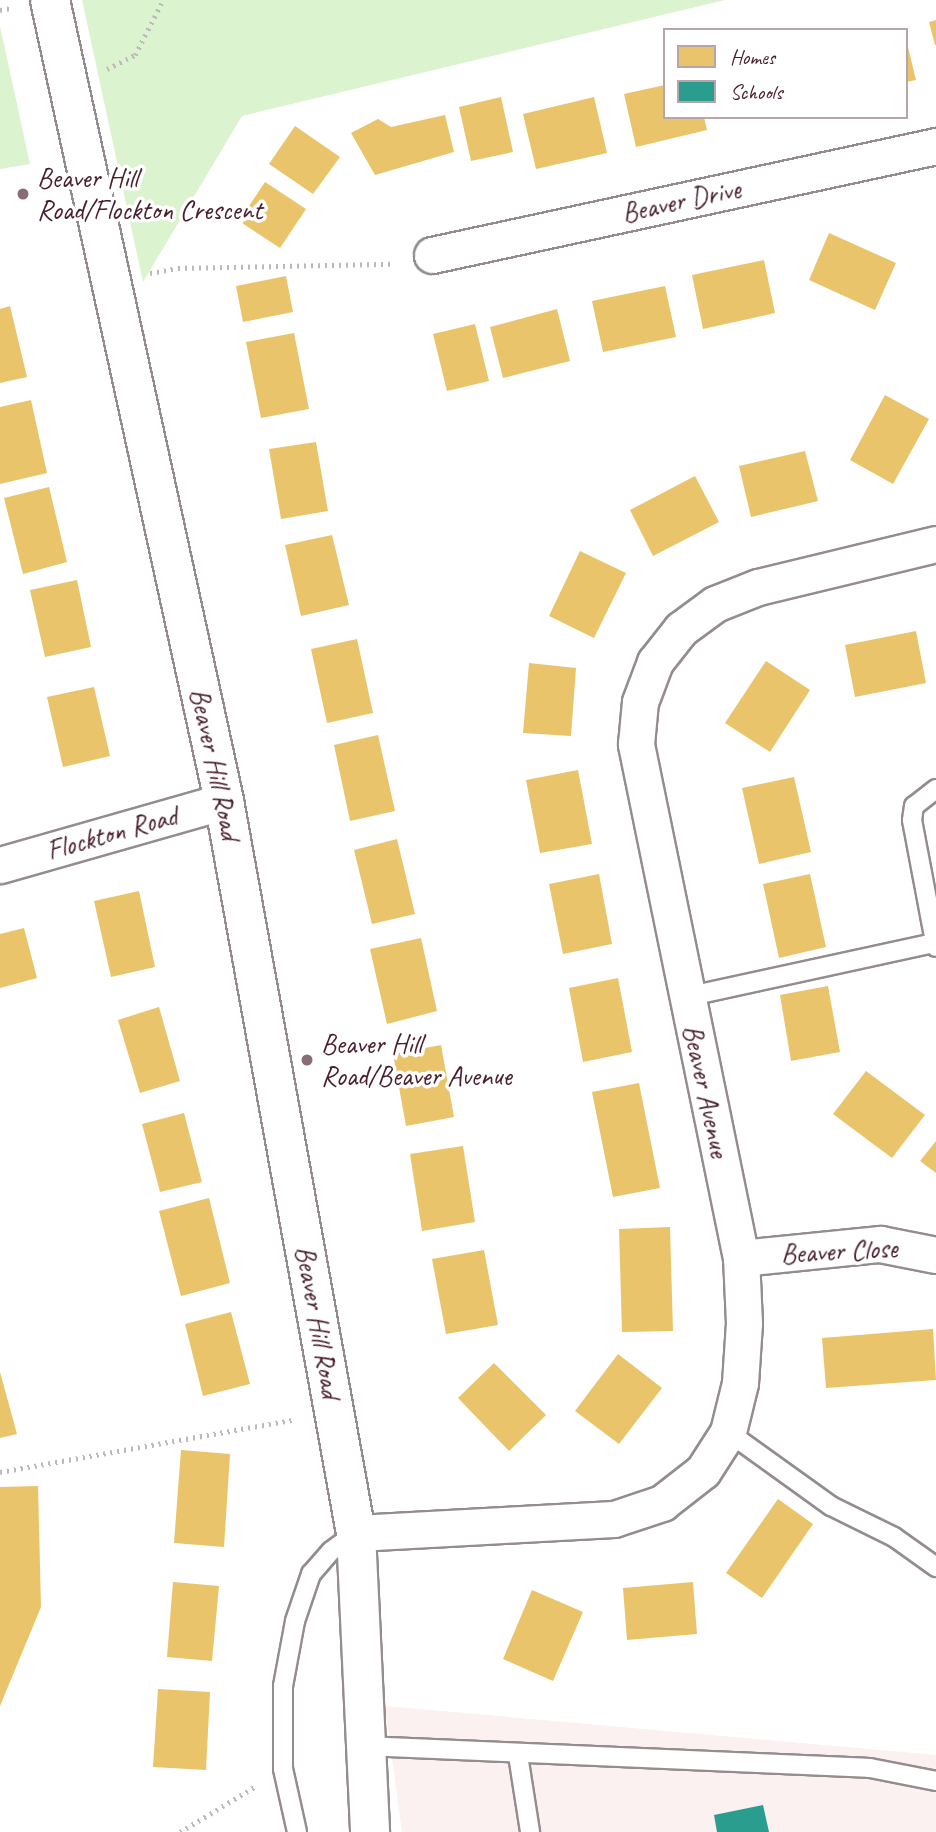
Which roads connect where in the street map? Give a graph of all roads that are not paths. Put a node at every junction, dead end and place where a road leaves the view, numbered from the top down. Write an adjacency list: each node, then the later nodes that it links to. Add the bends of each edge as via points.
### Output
1 (50, 0): 6 (main road, Beaver Hill Road)
2 (934, 157): 3 (street, Beaver Drive)
3 (432, 255)
4 (936, 544): 9 (street, Beaver Avenue, via 758,587 715,604 681,629 655,662 639,702 636,744)
5 (936, 789): 8 (lane, via 914,806 912,820)
6 (224, 801): 7 (street, Flockton Road); 13 (main road, Beaver Hill Road)
7 (0, 865)
8 (935, 945): 9 (lane)
9 (686, 997): 11 (street, Beaver Avenue)
10 (936, 1255): 11 (street, Beaver Close, via 880,1244)
11 (741, 1258): 12 (street, Beaver Avenue, via 744,1335 740,1383)
12 (728, 1432): 13 (street, Beaver Avenue, via 703,1471 662,1503 614,1519); 14 (lane, via 831,1506 894,1537)
13 (356, 1533): 15 (main road, Beaver Hill Road); 18 (lane, via 331,1551 311,1574 295,1621 283,1686 283,1769)
14 (936, 1567)
15 (365, 1746): 16 (lane); 19 (main road, Beaver Hill Road)
16 (517, 1755): 17 (lane, via 870,1768); 20 (lane)
17 (936, 1781)
18 (297, 1832)
19 (370, 1832)
20 (530, 1832)

